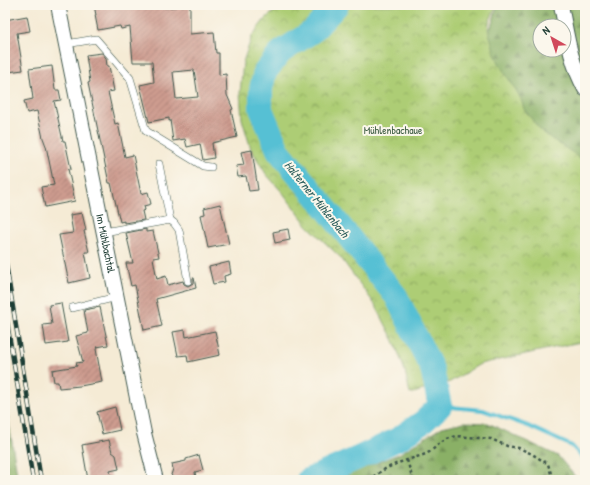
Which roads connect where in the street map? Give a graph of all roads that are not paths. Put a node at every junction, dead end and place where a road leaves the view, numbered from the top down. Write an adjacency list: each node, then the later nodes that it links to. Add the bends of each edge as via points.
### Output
1 (58, 5): 3 (street, Im Mühlbachtal)
2 (561, 5): 4 (street, via 571,55)
3 (66, 44): 6 (lane, via 96,39 130,78 146,131 203,166); 8 (street, Im Mühlbachtal)
4 (585, 89)
5 (159, 164): 7 (lane)
6 (211, 167)
7 (170, 220): 8 (lane); 9 (lane, via 178,230)
8 (104, 232): 10 (street, Im Mühlbachtal)
9 (188, 281)
10 (117, 297): 11 (lane); 12 (street, Im Mühlbachtal)
11 (72, 308)
12 (156, 480)

